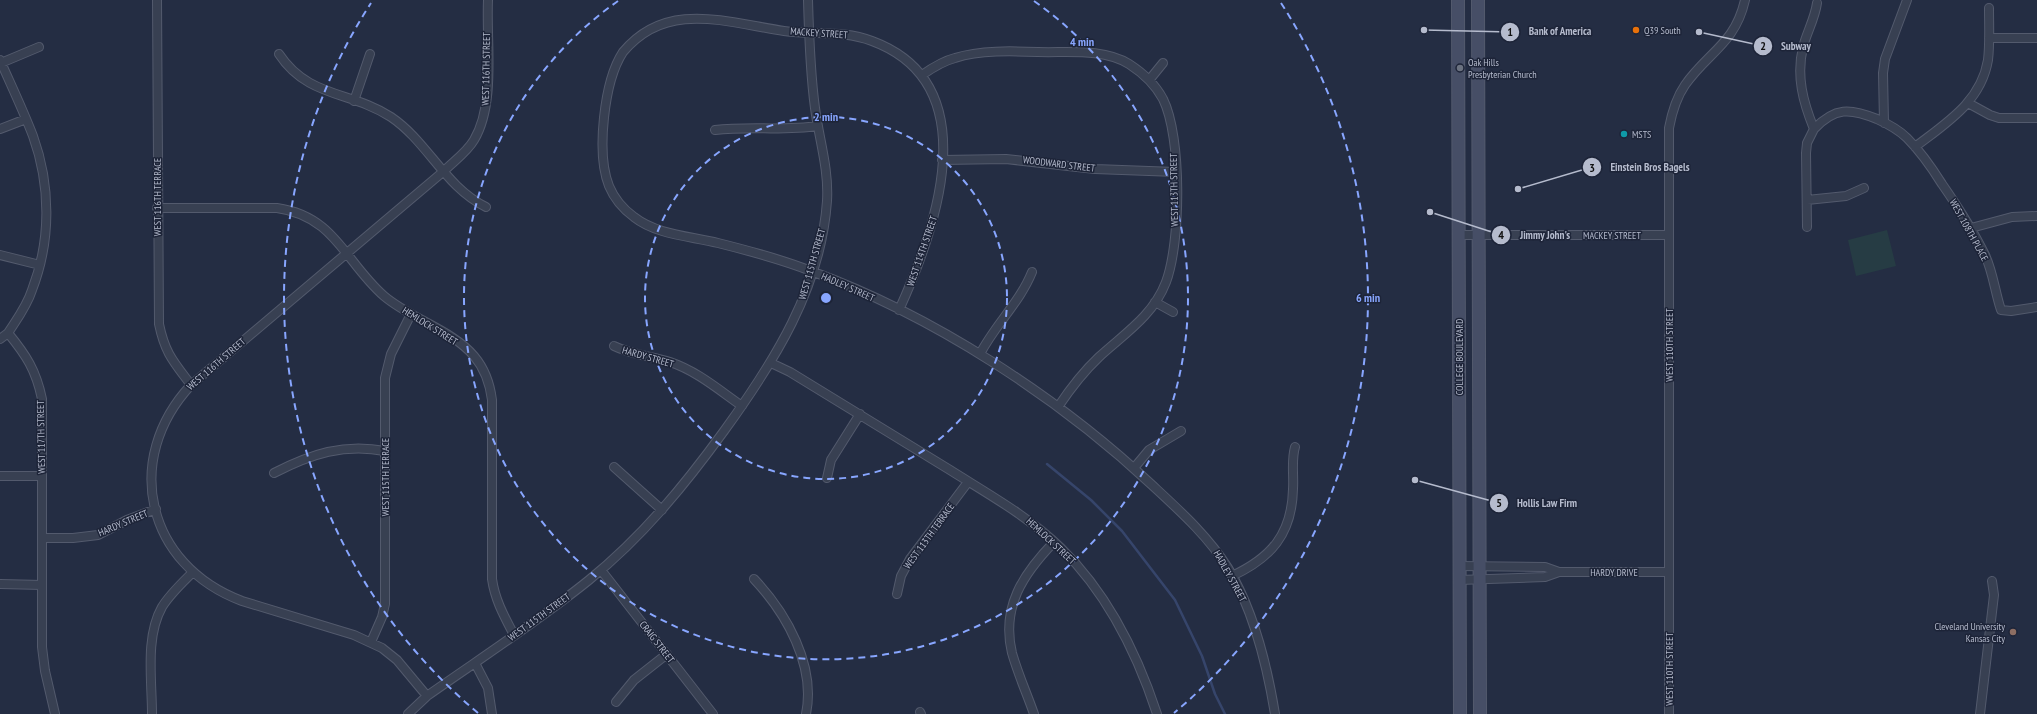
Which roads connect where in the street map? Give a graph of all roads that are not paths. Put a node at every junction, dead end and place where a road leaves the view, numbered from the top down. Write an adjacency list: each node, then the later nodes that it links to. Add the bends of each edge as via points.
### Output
1 (157, 0): 37 (street, WEST 116TH TERRACE)
2 (488, 0): 32 (street, WEST 116TH STREET, via 487,92 483,120 470,146)
3 (808, 0): 10 (street, WEST 115TH STREET)
4 (1458, 0): 42 (main road, COLLEGE BOULEVARD)
5 (1478, 0): 43 (main road, COLLEGE BOULEVARD)
6 (1745, 0): 41 (street, WEST 110TH STREET, via 1733,32 1690,78 1672,112 1668,138)
7 (1908, 0): 25 (street, via 1885,59)
8 (1817, 3): 28 (street, via 1803,49 1801,66 1802,94)
9 (1989, 8): 11 (street)
10 (809, 32): 18 (street, MACKEY STREET, via 844,34 872,41 903,57); 22 (street, MACKEY STREET, via 780,30 700,12 678,13 656,21 637,34 622,53 612,77); 26 (street, WEST 115TH STREET, via 810,74)
11 (1989, 38): 12 (street); 21 (street, via 1985,72 1980,86)
12 (2037, 38)
13 (39, 47): 16 (street)
14 (279, 54): 20 (street, via 292,72 300,78)
15 (370, 54): 20 (street)
16 (1, 62): 24 (street)
17 (1163, 63): 19 (street)
18 (922, 75): 19 (street, via 947,60 962,56 1038,52 1104,55 1128,64); 31 (street, WEST 114TH STREET, via 940,115)
19 (1150, 79): 33 (street, WEST 113TH STREET, via 1168,109)
20 (354, 101): 32 (street, via 376,109 404,127)
21 (1968, 103): 23 (street, via 1999,118); 30 (street)
22 (605, 114): 47 (street, HADLEY STREET, via 605,174 614,195 632,216 657,230 751,251)
23 (2037, 118)
24 (26, 119): 27 (street); 46 (street, via 44,179 47,209)
25 (1884, 122): 28 (street, WEST 108TH PLACE, via 1861,112 1841,111 1824,118); 30 (street, WEST 108TH PLACE)
26 (818, 126): 29 (street, via 787,130); 47 (street, WEST 115TH STREET, via 826,172 826,201)
27 (0, 129)
28 (1814, 129): 35 (street, via 1807,143 1806,153)
29 (715, 130)
30 (1915, 147): 40 (street, WEST 108TH PLACE)
31 (942, 160): 33 (street, WOODWARD STREET, via 1006,159 1095,169); 51 (street, WEST 114TH STREET, via 940,189 933,222 918,268)
32 (444, 170): 36 (street, via 457,187); 44 (street, WEST 116TH STREET)
33 (1176, 172): 49 (street, WEST 113TH STREET, via 1173,253 1165,283)
34 (1864, 188): 35 (street, via 1846,196)
35 (1807, 200): 39 (street)
36 (486, 207)
37 (157, 208): 44 (street, HEMLOCK STREET, via 288,209 315,220); 59 (street, WEST 116TH TERRACE, via 159,324 168,354)
38 (2037, 216): 40 (street, via 2012,217)
39 (1807, 227)
40 (1970, 228): 50 (street, WEST 108TH PLACE, via 1985,256 2001,310)
41 (1668, 234): 43 (street, MACKEY STREET); 82 (street, WEST 110TH STREET)
42 (1460, 235): 43 (street, MACKEY STREET); 77 (main road, COLLEGE BOULEVARD)
43 (1479, 235): 78 (main road, COLLEGE BOULEVARD)
44 (346, 253): 53 (street, HEMLOCK STREET, via 383,295); 59 (street, WEST 116TH STREET)
45 (0, 255): 46 (street)
46 (40, 265): 54 (street, via 32,291)
47 (812, 271): 51 (street, HADLEY STREET); 58 (street, WEST 115TH STREET, via 798,311)
48 (1032, 272): 57 (street, via 1022,294 998,323)
49 (1155, 302): 52 (street); 61 (street, WEST 113TH STREET, via 1139,324 1082,375)
50 (2037, 307)
51 (899, 310): 57 (street, HADLEY STREET)
52 (1173, 312)
53 (411, 314): 65 (street, WEST 115TH TERRACE, via 394,345 385,378); 91 (street, HEMLOCK STREET, via 464,346 474,355 488,379 492,400 492,579 498,605)
54 (8, 333): 55 (street); 70 (street, WEST 117TH STREET, via 26,355 38,382 42,408)
55 (0, 339)
56 (614, 346): 60 (street, HARDY STREET, via 624,352 671,362 690,370)
57 (980, 354): 61 (street, HADLEY STREET)
58 (771, 362): 60 (street, WEST 115TH STREET); 62 (street, HEMLOCK STREET)
59 (191, 385): 73 (street, WEST 116TH STREET, via 170,409 154,450 152,482)
60 (742, 406): 74 (street, WEST 115TH STREET, via 703,460)
61 (1058, 407): 67 (street, HADLEY STREET, via 1114,449)
62 (860, 414): 71 (street, via 831,460); 72 (street, HEMLOCK STREET)
63 (1181, 431): 67 (street, via 1149,450)
64 (1295, 447): 83 (street, via 1292,466 1293,504 1283,534 1265,557)
65 (385, 451): 68 (street, via 367,447 344,448 296,461); 92 (street, WEST 115TH TERRACE, via 385,604)
66 (614, 467): 74 (street)
67 (1134, 468): 83 (street, HADLEY STREET, via 1199,530)
68 (274, 473)
69 (0, 476): 70 (street)
70 (42, 476): 75 (street, WEST 117TH STREET)
71 (827, 478)
72 (968, 482): 76 (street, HEMLOCK STREET, via 1018,512); 90 (street, WEST 113TH TERRACE, via 910,559 901,576)
73 (156, 509): 75 (street, HARDY STREET, via 88,537); 80 (street, WEST 116TH STREET, via 163,532)
74 (662, 510): 79 (street, WEST 115TH STREET)
75 (42, 538): 89 (street, WEST 117TH STREET)
76 (1054, 542): 103 (street, via 1030,567 1022,581 1012,609 1010,625 1012,653); 104 (street, HEMLOCK STREET, via 1088,579 1120,628 1138,663)
77 (1459, 566): 78 (street, HARDY DRIVE); 85 (main road, COLLEGE BOULEVARD)
78 (1479, 566): 81 (street, HARDY DRIVE, via 1545,567); 86 (main road, COLLEGE BOULEVARD)
79 (601, 570): 91 (street, WEST 115TH STREET); 93 (street, CRAIG STREET)
80 (193, 572): 92 (street, WEST 116TH STREET, via 225,595 354,634); 98 (street, via 168,598 156,621 152,647)
81 (1559, 572): 82 (street, HARDY DRIVE); 86 (street, HARDY DRIVE, via 1545,577)
82 (1669, 572): 108 (street, WEST 110TH STREET)
83 (1232, 576): 105 (street, HADLEY STREET, via 1246,604 1256,633)
84 (754, 579): 102 (street, via 783,616 801,657 808,683)
85 (1459, 580): 86 (street, HARDY DRIVE); 106 (main road, COLLEGE BOULEVARD)
86 (1479, 580): 107 (main road, COLLEGE BOULEVARD)
87 (1992, 581): 109 (street, via 1994,595)
88 (0, 584): 89 (street)
89 (42, 585): 97 (street, WEST 117TH STREET, via 43,658)
90 (896, 594)
91 (514, 635): 94 (street, WEST 115TH STREET)
92 (371, 642): 95 (street, WEST 116TH STREET, via 397,660)
93 (667, 654): 96 (street, via 634,680); 101 (street, CRAIG STREET)
94 (475, 663): 95 (street, WEST 115TH STREET); 100 (street, via 488,688)
95 (427, 696): 99 (street, WEST 115TH STREET)
96 (616, 702)
97 (55, 714)
98 (152, 714)
99 (408, 714)
100 (492, 714)
101 (713, 714)
102 (806, 714)
103 (1034, 714)
104 (1157, 714)
105 (1275, 714)
106 (1460, 714)
107 (1480, 714)
108 (1669, 714)
109 (1980, 714)

